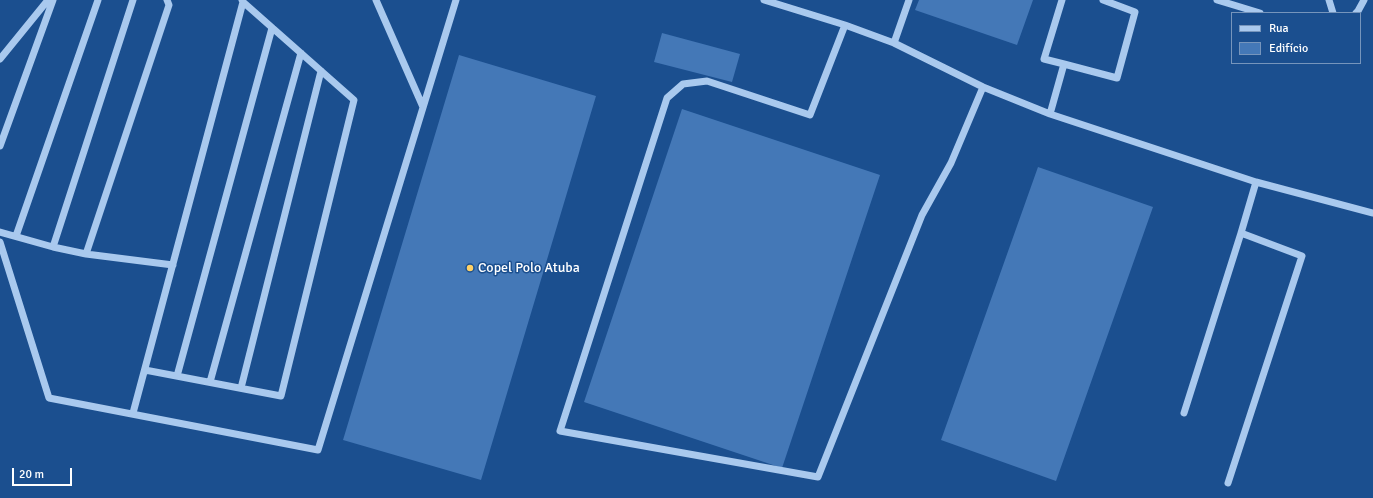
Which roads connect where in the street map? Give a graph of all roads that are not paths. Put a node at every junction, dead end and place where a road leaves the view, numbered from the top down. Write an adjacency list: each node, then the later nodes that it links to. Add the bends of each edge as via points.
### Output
1 (48, 0): 23 (lane)
2 (52, 0): 29 (lane)
3 (98, 0): 34 (lane)
4 (133, 0): 36 (lane)
5 (167, 0): 37 (lane, via 169,5)
6 (376, 0): 27 (lane)
7 (456, 0): 27 (lane)
8 (764, 0): 19 (lane)
9 (909, 0): 21 (lane)
10 (1062, 0): 24 (lane, via 1044,59)
11 (1104, 0): 24 (lane, via 1135,12 1117,78)
12 (1217, 0): 16 (lane)
13 (1329, 0): 17 (lane)
14 (1364, 0): 18 (lane)
15 (242, 1): 20 (lane); 38 (lane)
16 (1257, 12)
17 (1333, 12)
18 (1357, 12)
19 (845, 25): 21 (lane); 26 (lane, via 810,115 707,82 683,84 667,98 560,431 818,477 922,215 951,163)
20 (272, 28): 22 (lane); 40 (lane)
21 (894, 43): 26 (lane)
22 (301, 53): 25 (lane); 41 (lane)
23 (0, 59)
24 (1064, 64): 28 (lane)
25 (321, 71): 42 (lane); 42 (lane, via 354,100 281,396)
26 (983, 87): 28 (lane)
27 (423, 107): 43 (lane, via 318,450)
28 (1050, 114): 30 (lane)
29 (0, 146)
30 (1256, 182): 31 (lane); 33 (lane)
31 (1373, 213)
32 (0, 232): 34 (lane)
33 (1242, 233): 44 (lane); 45 (lane, via 1302,256)
34 (16, 236): 36 (lane)
35 (0, 242): 43 (lane, via 49,398)
36 (53, 247): 37 (lane)
37 (86, 254): 38 (lane)
38 (173, 265): 39 (lane)
39 (145, 370): 40 (lane); 43 (lane)
40 (177, 376): 41 (lane)
41 (210, 382): 42 (lane)
42 (241, 388)
43 (133, 413)
44 (1184, 413)
45 (1228, 483)

